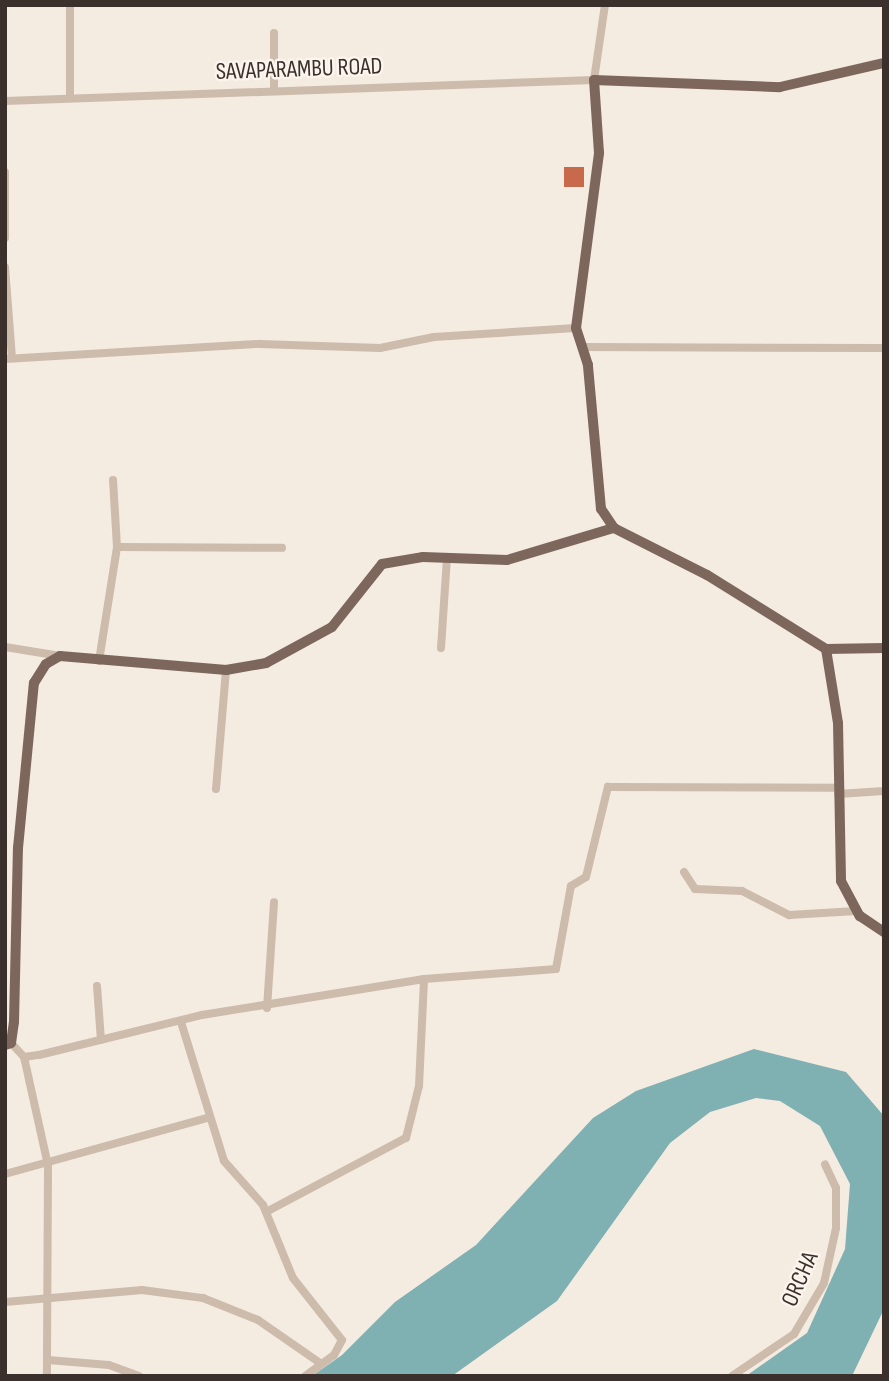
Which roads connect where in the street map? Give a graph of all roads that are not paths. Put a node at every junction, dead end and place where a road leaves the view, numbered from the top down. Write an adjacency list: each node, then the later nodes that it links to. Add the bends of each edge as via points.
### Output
1 (605, 5): 5 (street)
2 (70, 7): 7 (street)
3 (274, 33): 6 (street)
4 (884, 63): 5 (main road, via 780,87)
5 (594, 80): 6 (street, SAVAPARAMBU ROAD); 12 (main road, via 599,153)
6 (274, 89): 7 (street, SAVAPARAMBU ROAD)
7 (69, 95): 8 (street, SAVAPARAMBU ROAD)
8 (5, 101)
9 (5, 172): 10 (street)
10 (5, 238)
11 (5, 267): 15 (street)
12 (576, 328): 13 (main road); 15 (street, via 434,337 380,348 261,344)
13 (582, 347): 14 (street); 17 (main road, via 601,509)
14 (884, 348)
15 (9, 358)
16 (113, 480): 18 (street)
17 (614, 528): 20 (main road, via 507,560); 24 (main road, via 707,575)
18 (117, 547): 19 (street); 26 (street)
19 (282, 548)
20 (447, 557): 22 (street); 27 (main road, via 382,564 351,607 310,643 266,663)
21 (5, 647): 25 (street)
22 (441, 648)
23 (884, 648): 24 (main road)
24 (826, 649): 29 (main road, via 838,723)
25 (60, 656): 26 (main road); 40 (main road, via 34,683 18,848)
26 (99, 661): 27 (main road)
27 (226, 670): 28 (street)
28 (216, 789)
29 (838, 791): 30 (street); 33 (main road, via 841,881); 35 (street, via 608,787 586,877 571,886 556,969)
30 (884, 791)
31 (684, 872): 33 (street, via 695,889 742,891 789,915)
32 (274, 902): 37 (street)
33 (856, 911): 34 (main road)
34 (884, 932)
35 (424, 979): 37 (street); 46 (street, via 419,1086 406,1138)
36 (97, 986): 39 (street)
37 (267, 1008): 38 (street)
38 (181, 1022): 39 (street); 42 (street)
39 (100, 1041): 41 (street)
40 (8, 1044): 41 (street)
41 (24, 1057): 44 (street)
42 (207, 1118): 44 (street); 46 (street, via 224,1161)
43 (825, 1164): 54 (street, ORCHA, via 836,1188 836,1228 824,1283 794,1334)
44 (48, 1165): 45 (street); 47 (street)
45 (5, 1174)
46 (266, 1212): 50 (street, via 293,1278 342,1340 340,1349)
47 (49, 1296): 48 (street); 49 (street); 50 (street, via 142,1290 203,1298 258,1320)
48 (5, 1302)
49 (48, 1360): 51 (street); 52 (street, via 109,1365)
50 (320, 1363): 53 (street)
51 (47, 1376)
52 (139, 1376)
53 (304, 1376)
54 (732, 1376)

